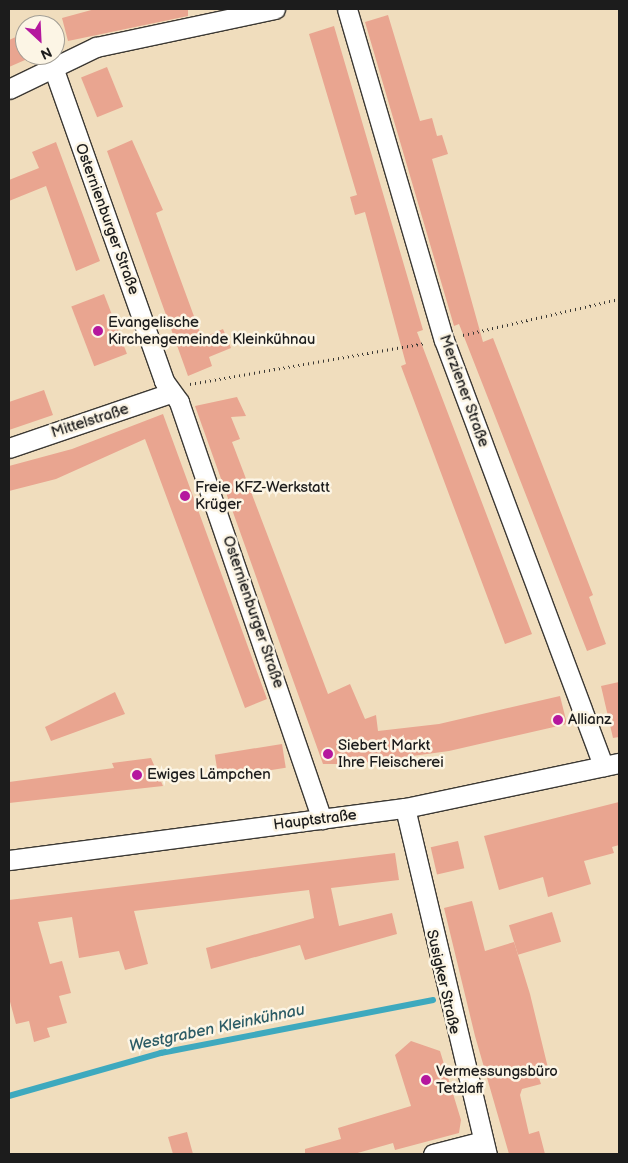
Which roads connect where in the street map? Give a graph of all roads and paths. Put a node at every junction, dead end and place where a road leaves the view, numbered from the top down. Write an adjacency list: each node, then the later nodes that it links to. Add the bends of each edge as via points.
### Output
1 (275, 9): 3 (street, via 96,47 70,57)
2 (347, 9): 6 (street, Merziener Straße)
3 (54, 70): 4 (street); 7 (street, Osternienburger Straße)
4 (9, 89)
5 (619, 299): 6 (path)
6 (444, 340): 7 (path, via 195,382); 9 (street, Merziener Straße)
7 (171, 393): 8 (street, Mittelstraße); 11 (street, Osternienburger Straße, via 179,402)
8 (9, 448)
9 (611, 764): 10 (street, Hauptstraße)
10 (405, 808): 11 (street, Hauptstraße); 13 (street, Susigker Straße)
11 (322, 819): 12 (street, Hauptstraße)
12 (9, 860)
13 (485, 1148): 14 (street)
14 (433, 1154)

